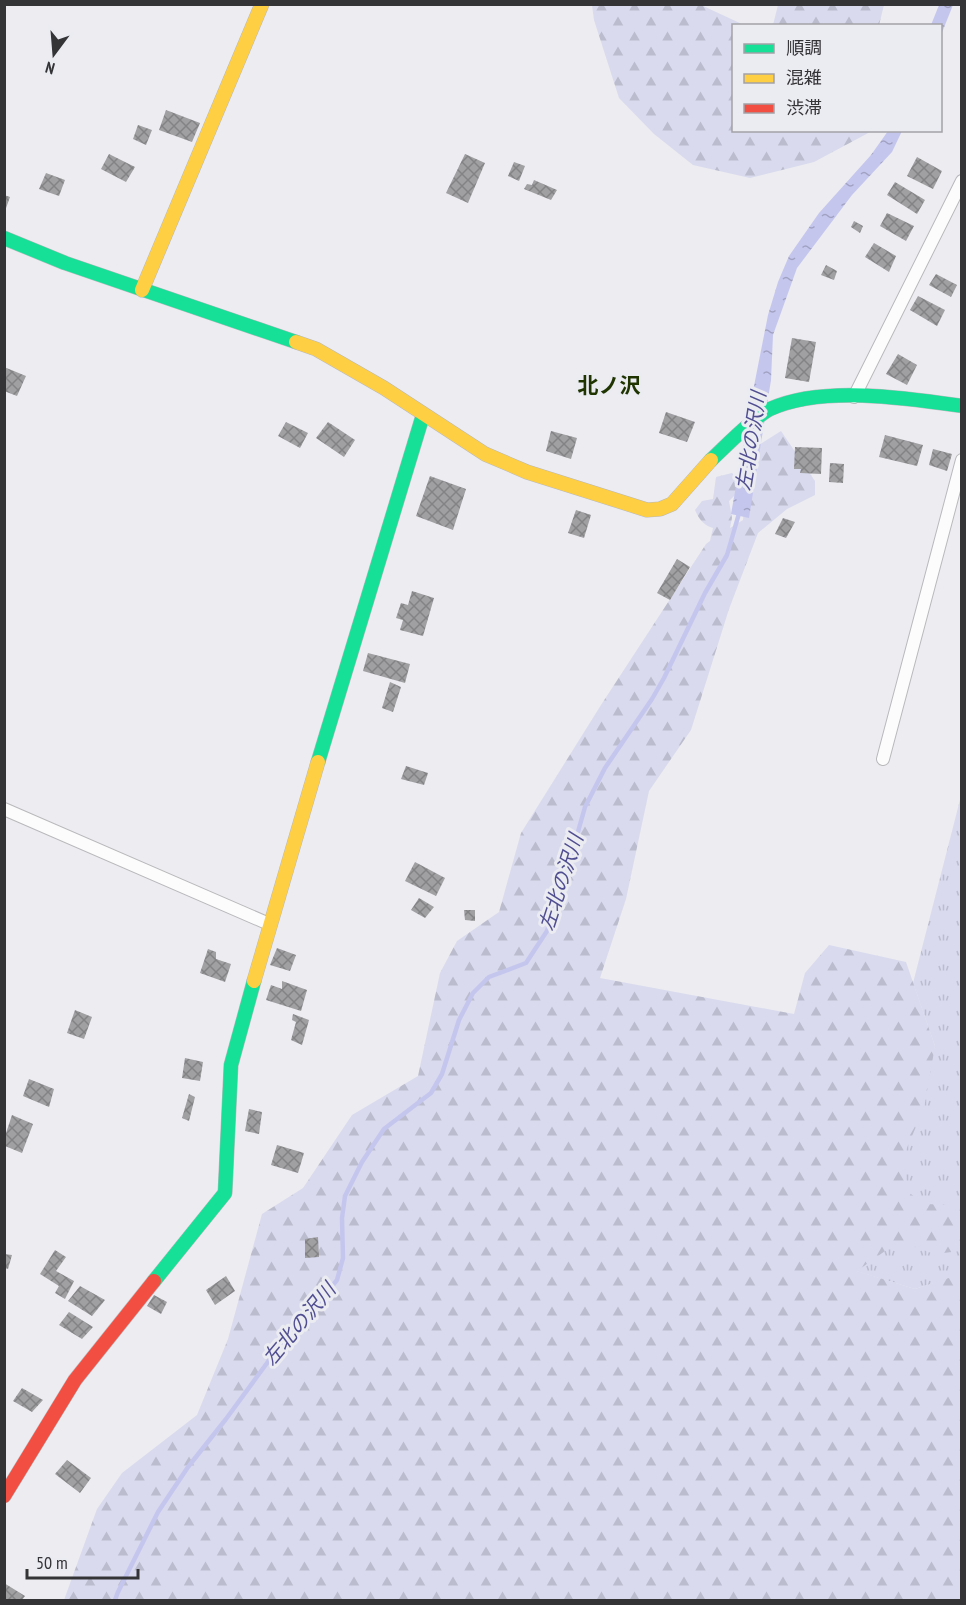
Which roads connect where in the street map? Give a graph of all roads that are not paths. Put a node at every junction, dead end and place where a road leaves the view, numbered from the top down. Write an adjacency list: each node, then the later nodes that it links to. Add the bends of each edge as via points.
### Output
1 (262, 4): 4 (street)
2 (962, 181): 5 (street)
3 (4, 238): 4 (street)
4 (142, 290): 7 (street, via 316,349)
5 (854, 397): 6 (street, via 910,398); 7 (street, via 805,399 769,410 723,446 672,504 647,510 496,459)
6 (962, 406)
7 (423, 415): 11 (street)
8 (962, 460): 9 (street)
9 (883, 759)
10 (4, 809): 11 (street)
11 (269, 924): 12 (street, via 231,1065 225,1193 75,1380)
12 (4, 1496)

